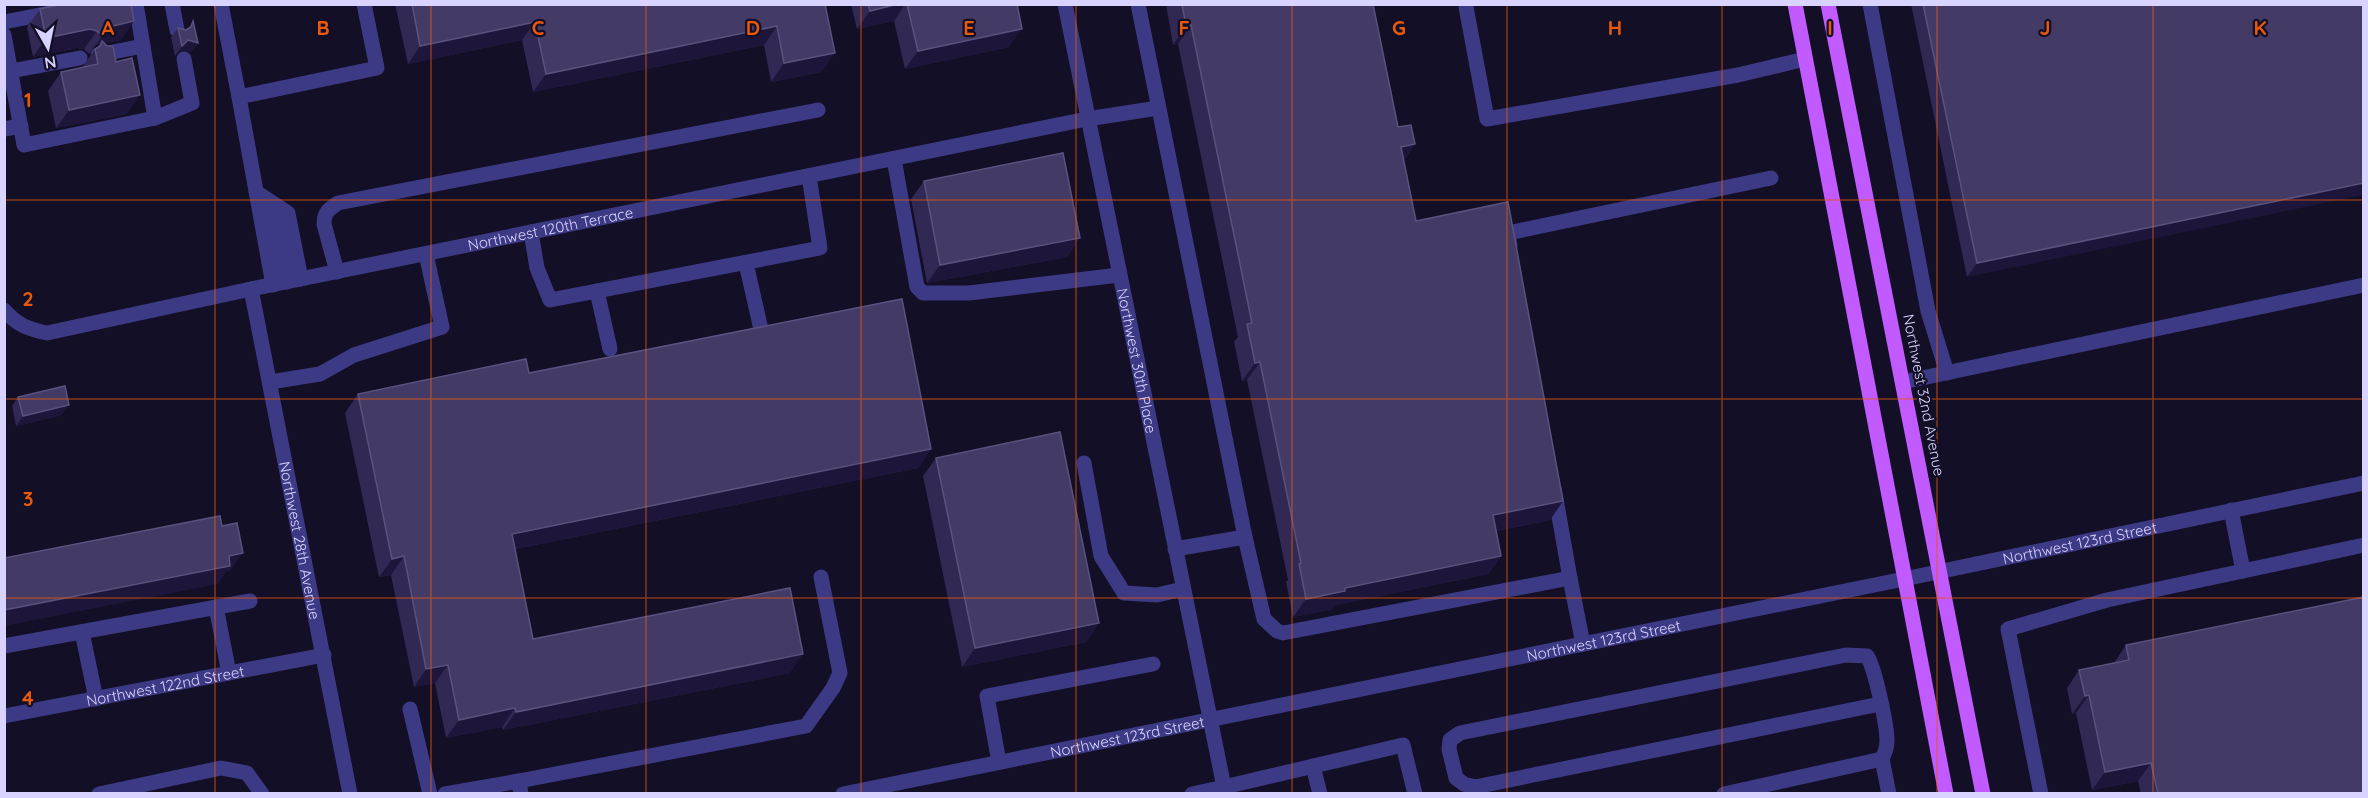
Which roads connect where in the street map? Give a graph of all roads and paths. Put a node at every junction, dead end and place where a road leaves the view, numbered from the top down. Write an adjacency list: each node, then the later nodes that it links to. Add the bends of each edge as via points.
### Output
1 (136, 4): 15 (street)
2 (172, 4): 13 (street)
3 (221, 4): 21 (street)
4 (364, 4): 21 (street, via 377,68)
5 (1065, 4): 25 (street, Northwest 30th Place)
6 (1138, 4): 22 (street)
7 (1795, 4): 19 (main road)
8 (1828, 4): 47 (main road, Northwest 32nd Avenue)
9 (1870, 4): 45 (street, via 1928,310)
10 (1466, 7): 19 (street, via 1487,119 1738,75)
11 (70, 17): 12 (street, via 68,10 46,18)
12 (4, 22)
13 (177, 30)
14 (4, 35): 20 (street)
15 (143, 46): 16 (street); 24 (street)
16 (102, 51)
17 (77, 55): 20 (street)
18 (184, 59): 24 (street, via 192,103)
19 (1805, 59): 59 (main road)
20 (11, 71): 26 (street)
21 (239, 97): 31 (street)
22 (1158, 108): 25 (street, Northwest 120th Terrace); 52 (street)
23 (818, 110): 36 (street, via 338,203 324,216)
24 (155, 118): 26 (street, via 24,145)
25 (1087, 119): 28 (street, Northwest 120th Terrace); 37 (street, Northwest 30th Place)
26 (21, 126): 27 (street)
27 (4, 129)
28 (894, 159): 29 (street, Northwest 120th Terrace); 37 (street, via 917,287 923,293 969,293)
29 (809, 176): 32 (street, Northwest 120th Terrace); 34 (street, via 820,248)
30 (1771, 178): 35 (street, via 1508,233)
31 (256, 192): 38 (street); 38 (street, via 288,213)
32 (531, 232): 33 (street, Northwest 120th Terrace); 41 (street, via 537,268 549,300)
33 (426, 254): 36 (street, Northwest 120th Terrace); 46 (street, via 442,327 354,355 320,374)
34 (746, 263): 41 (street); 43 (street)
35 (1514, 266)
36 (337, 272): 38 (street, Northwest 120th Terrace)
37 (1119, 275): 54 (street, Northwest 30th Place)
38 (287, 282): 40 (street, Northwest 120th Terrace)
39 (2364, 285): 45 (street)
40 (251, 289): 42 (street, Northwest 120th Terrace, via 47,333 15,322); 46 (street, Northwest 28th Avenue)
41 (597, 291): 44 (street)
42 (4, 310)
43 (760, 325)
44 (610, 349)
45 (1947, 373): 47 (street)
46 (270, 382): 66 (street, Northwest 28th Avenue)
47 (1904, 382): 55 (main road, Northwest 32nd Avenue)
48 (1084, 463): 60 (street, via 1101,556 1124,592 1157,595)
49 (1552, 476): 58 (street)
50 (2364, 483): 51 (street, Northwest 123rd Street)
51 (2231, 510): 55 (street, Northwest 123rd Street); 56 (street)
52 (1245, 537): 54 (street); 58 (street, via 1264,619 1283,633)
53 (2364, 545): 56 (street)
54 (1175, 549): 60 (street, Northwest 30th Place)
55 (1941, 572): 59 (street, Northwest 123rd Street); 91 (main road, Northwest 32nd Avenue)
56 (2243, 572): 92 (street, via 2107,600 2008,629)
57 (822, 577): 77 (street, via 840,673 806,726)
58 (1570, 578): 64 (street)
59 (1904, 579): 64 (street, Northwest 123rd Street); 90 (main road)
60 (1184, 589): 73 (street, Northwest 30th Place)
61 (250, 601): 62 (street)
62 (216, 607): 63 (street); 68 (street)
63 (82, 632): 65 (street); 69 (street)
64 (1583, 644): 73 (street, Northwest 123rd Street)
65 (4, 646)
66 (324, 655): 68 (street, Northwest 122nd Street); 81 (street, Northwest 28th Avenue)
67 (1153, 664): 75 (street, via 987,696)
68 (229, 673): 69 (street, Northwest 122nd Street)
69 (96, 699): 72 (street, Northwest 122nd Street)
70 (1880, 704): 70 (street, via 1872,663 1867,656 1846,655 1460,733 1450,740 1449,749 1456,778 1475,787); 74 (street, via 1887,740)
71 (410, 709): 82 (street)
72 (4, 716)
73 (1210, 719): 75 (street, Northwest 123rd Street); 78 (street, Northwest 30th Place)
74 (1882, 759): 88 (street); 89 (street)
75 (999, 762): 84 (street, Northwest 123rd Street)
76 (1313, 766): 78 (street); 86 (street); 87 (street, via 1403,745)
77 (520, 787): 83 (street)
78 (1225, 790): 85 (street)
79 (99, 794): 80 (street, via 221,768 247,773)
80 (262, 794)
81 (350, 794)
82 (430, 794)
83 (445, 794)
84 (843, 794)
85 (1192, 794)
86 (1320, 794)
87 (1415, 794)
88 (1724, 794)
89 (1889, 794)
90 (1946, 794)
91 (1983, 794)
92 (2041, 794)

